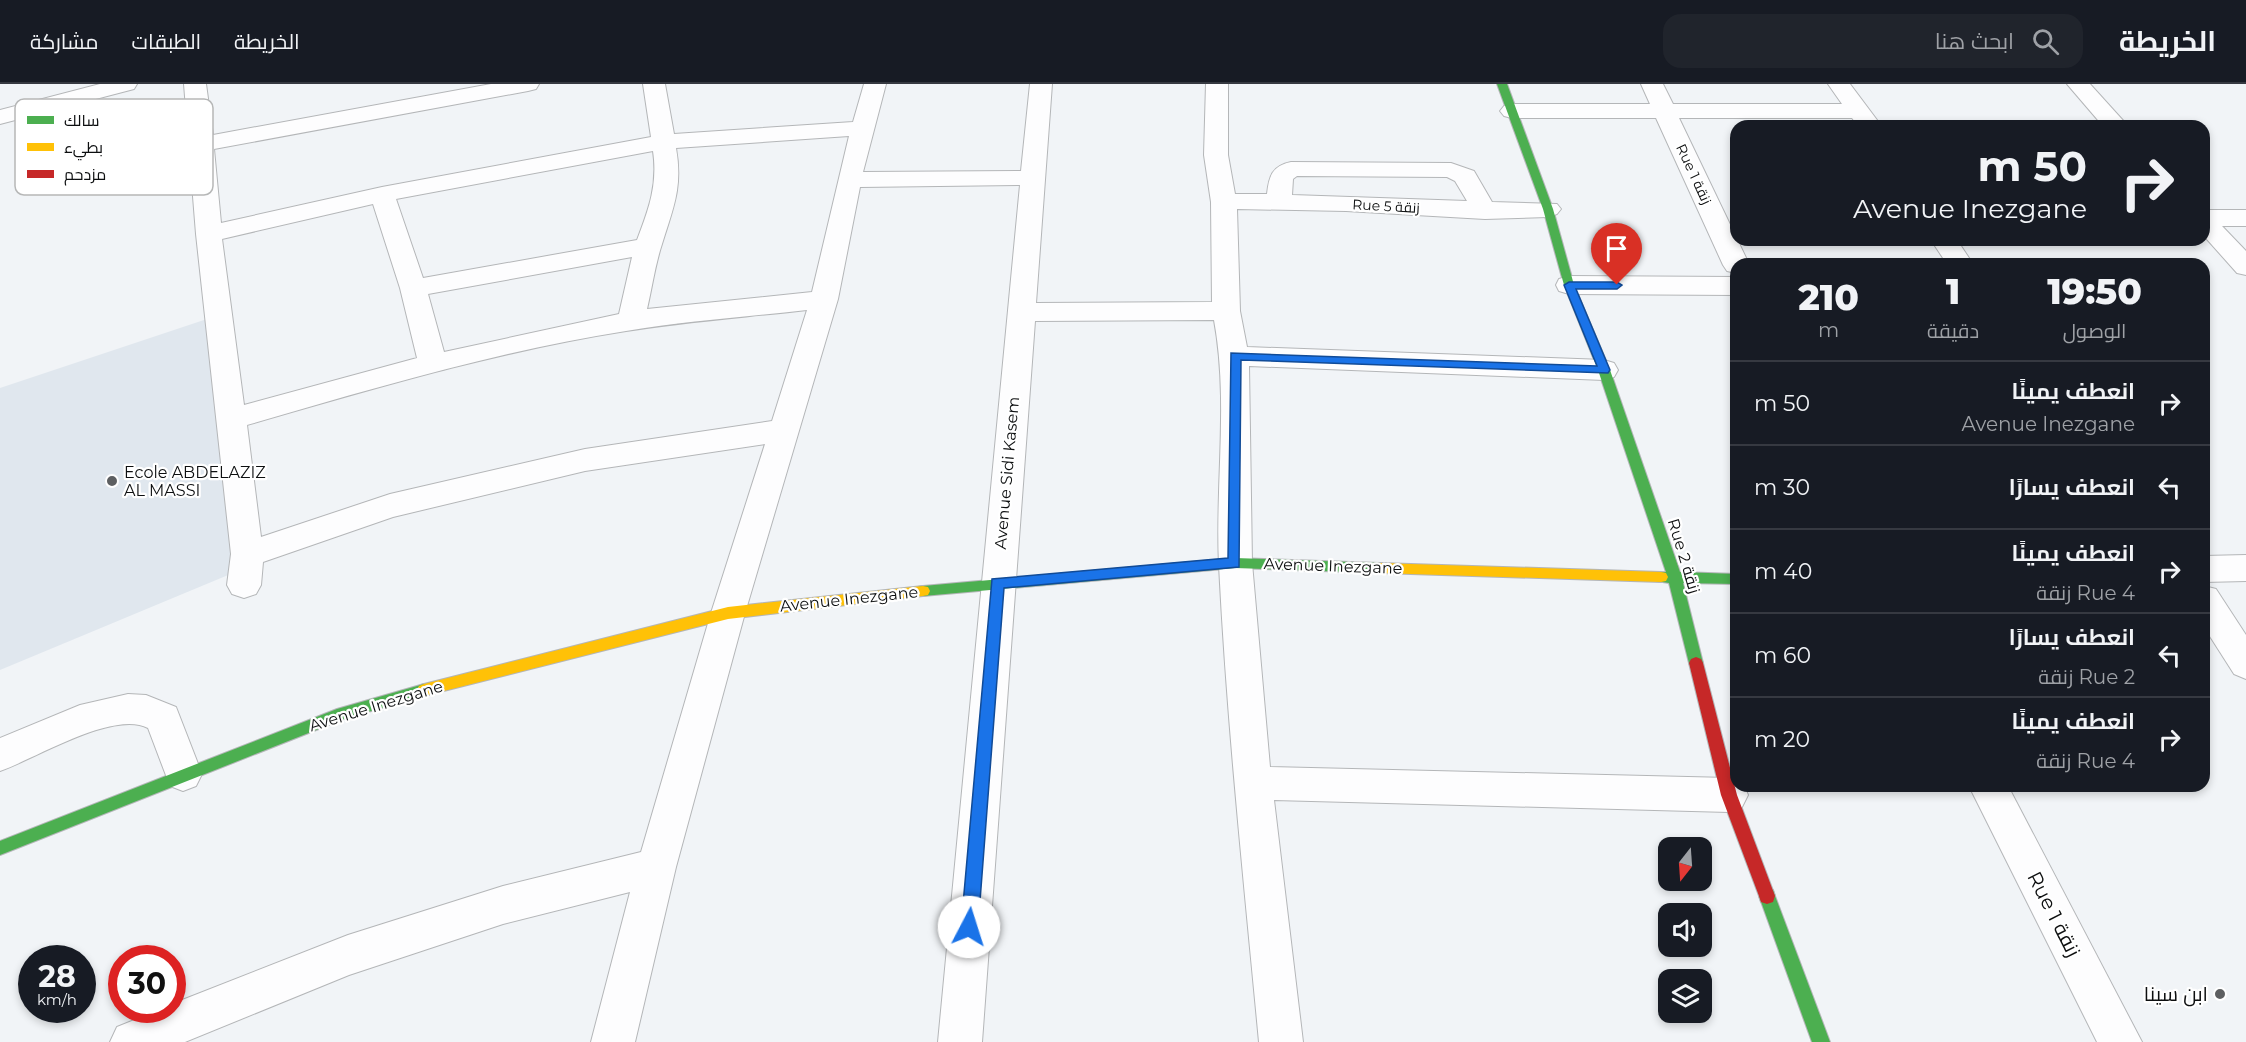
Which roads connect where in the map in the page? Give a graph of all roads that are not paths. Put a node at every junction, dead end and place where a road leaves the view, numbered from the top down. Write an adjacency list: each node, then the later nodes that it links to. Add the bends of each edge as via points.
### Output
1 (126, 84): 12 (street)
2 (195, 84): 13 (street)
3 (528, 84): 21 (street)
4 (654, 84): 22 (street)
5 (875, 84): 20 (street)
6 (1041, 84): 23 (street, Avenue Sidi Kasem)
7 (1216, 84): 28 (street, via 1216,155)
8 (1502, 84): 15 (street, Rue 2 زنقة)
9 (1652, 84): 14 (street, Rue 1 زنقة)
10 (1839, 84): 18 (street)
11 (2078, 84): 19 (street)
12 (69, 99)
13 (197, 99)
14 (1664, 110): 15 (street); 18 (street); 36 (street, Rue 1 زنقة)
15 (1512, 111): 29 (street, Rue 2 زنقة)
16 (15, 113): 17 (street)
17 (0, 117)
18 (1864, 119)
19 (2111, 120)
20 (865, 128): 22 (street); 24 (street)
21 (213, 142)
22 (665, 142): 25 (street); 35 (street, via 665,200)
23 (1033, 178): 24 (street); 43 (street, Avenue Sidi Kasem)
24 (849, 180): 41 (street)
25 (382, 194): 34 (street); 40 (street)
26 (206, 195): 34 (street)
27 (1279, 200): 28 (street, Rue 5 زنقة); 30 (street, Rue 5 زنقة); 30 (street, via 1281,176 1291,169 1451,170 1466,176)
28 (1224, 202): 42 (street)
29 (1548, 209): 30 (street, Rue 5 زنقة); 38 (street, Rue 2 زنقة)
30 (1485, 211)
31 (2246, 218): 32 (street)
32 (2210, 220)
33 (2210, 227): 37 (street)
34 (209, 234): 48 (street)
35 (648, 246): 40 (street); 44 (street)
36 (1733, 258)
37 (2246, 267)
38 (1569, 285): 39 (street); 47 (street, Rue 2 زنقة)
39 (1730, 286)
40 (413, 288): 46 (street)
41 (824, 300): 44 (street); 49 (street)
42 (1226, 310): 43 (street); 45 (street)
43 (1022, 312): 56 (street, Avenue Sidi Kasem)
44 (631, 321): 46 (street)
45 (1235, 356): 47 (street); 51 (street)
46 (433, 363): 48 (street)
47 (1604, 370): 54 (street, Rue 2 زنقة)
48 (230, 419): 50 (street)
49 (785, 430): 50 (street, via 585,460 390,506); 59 (street)
50 (247, 554): 57 (street)
51 (1234, 563): 54 (street, Avenue Inezgane); 56 (street, Avenue Inezgane); 63 (street)
52 (2246, 568): 53 (street)
53 (2210, 569)
54 (1674, 576): 55 (street, Avenue Inezgane); 65 (street, Rue 2 زنقة)
55 (1730, 579)
56 (997, 583): 59 (street, Avenue Inezgane); 70 (street, Avenue Sidi Kasem)
57 (243, 585)
58 (2210, 608): 60 (street)
59 (728, 613): 62 (street, Avenue Inezgane, via 496,670 342,713); 67 (street)
60 (2246, 664)
61 (0, 755): 62 (street, via 101,714 149,710 163,718)
62 (183, 774): 66 (street, Avenue Inezgane)
63 (1253, 783): 65 (street); 71 (street)
64 (1991, 792): 73 (street, Rue 1 زنقة)
65 (1730, 795): 72 (street, Rue 2 زنقة)
66 (0, 848)
67 (656, 867): 68 (street, via 502,905 348,955); 69 (street)
68 (132, 1042)
69 (614, 1042)
70 (960, 1042)
71 (1281, 1042)
72 (1821, 1042)
73 (2120, 1042)

